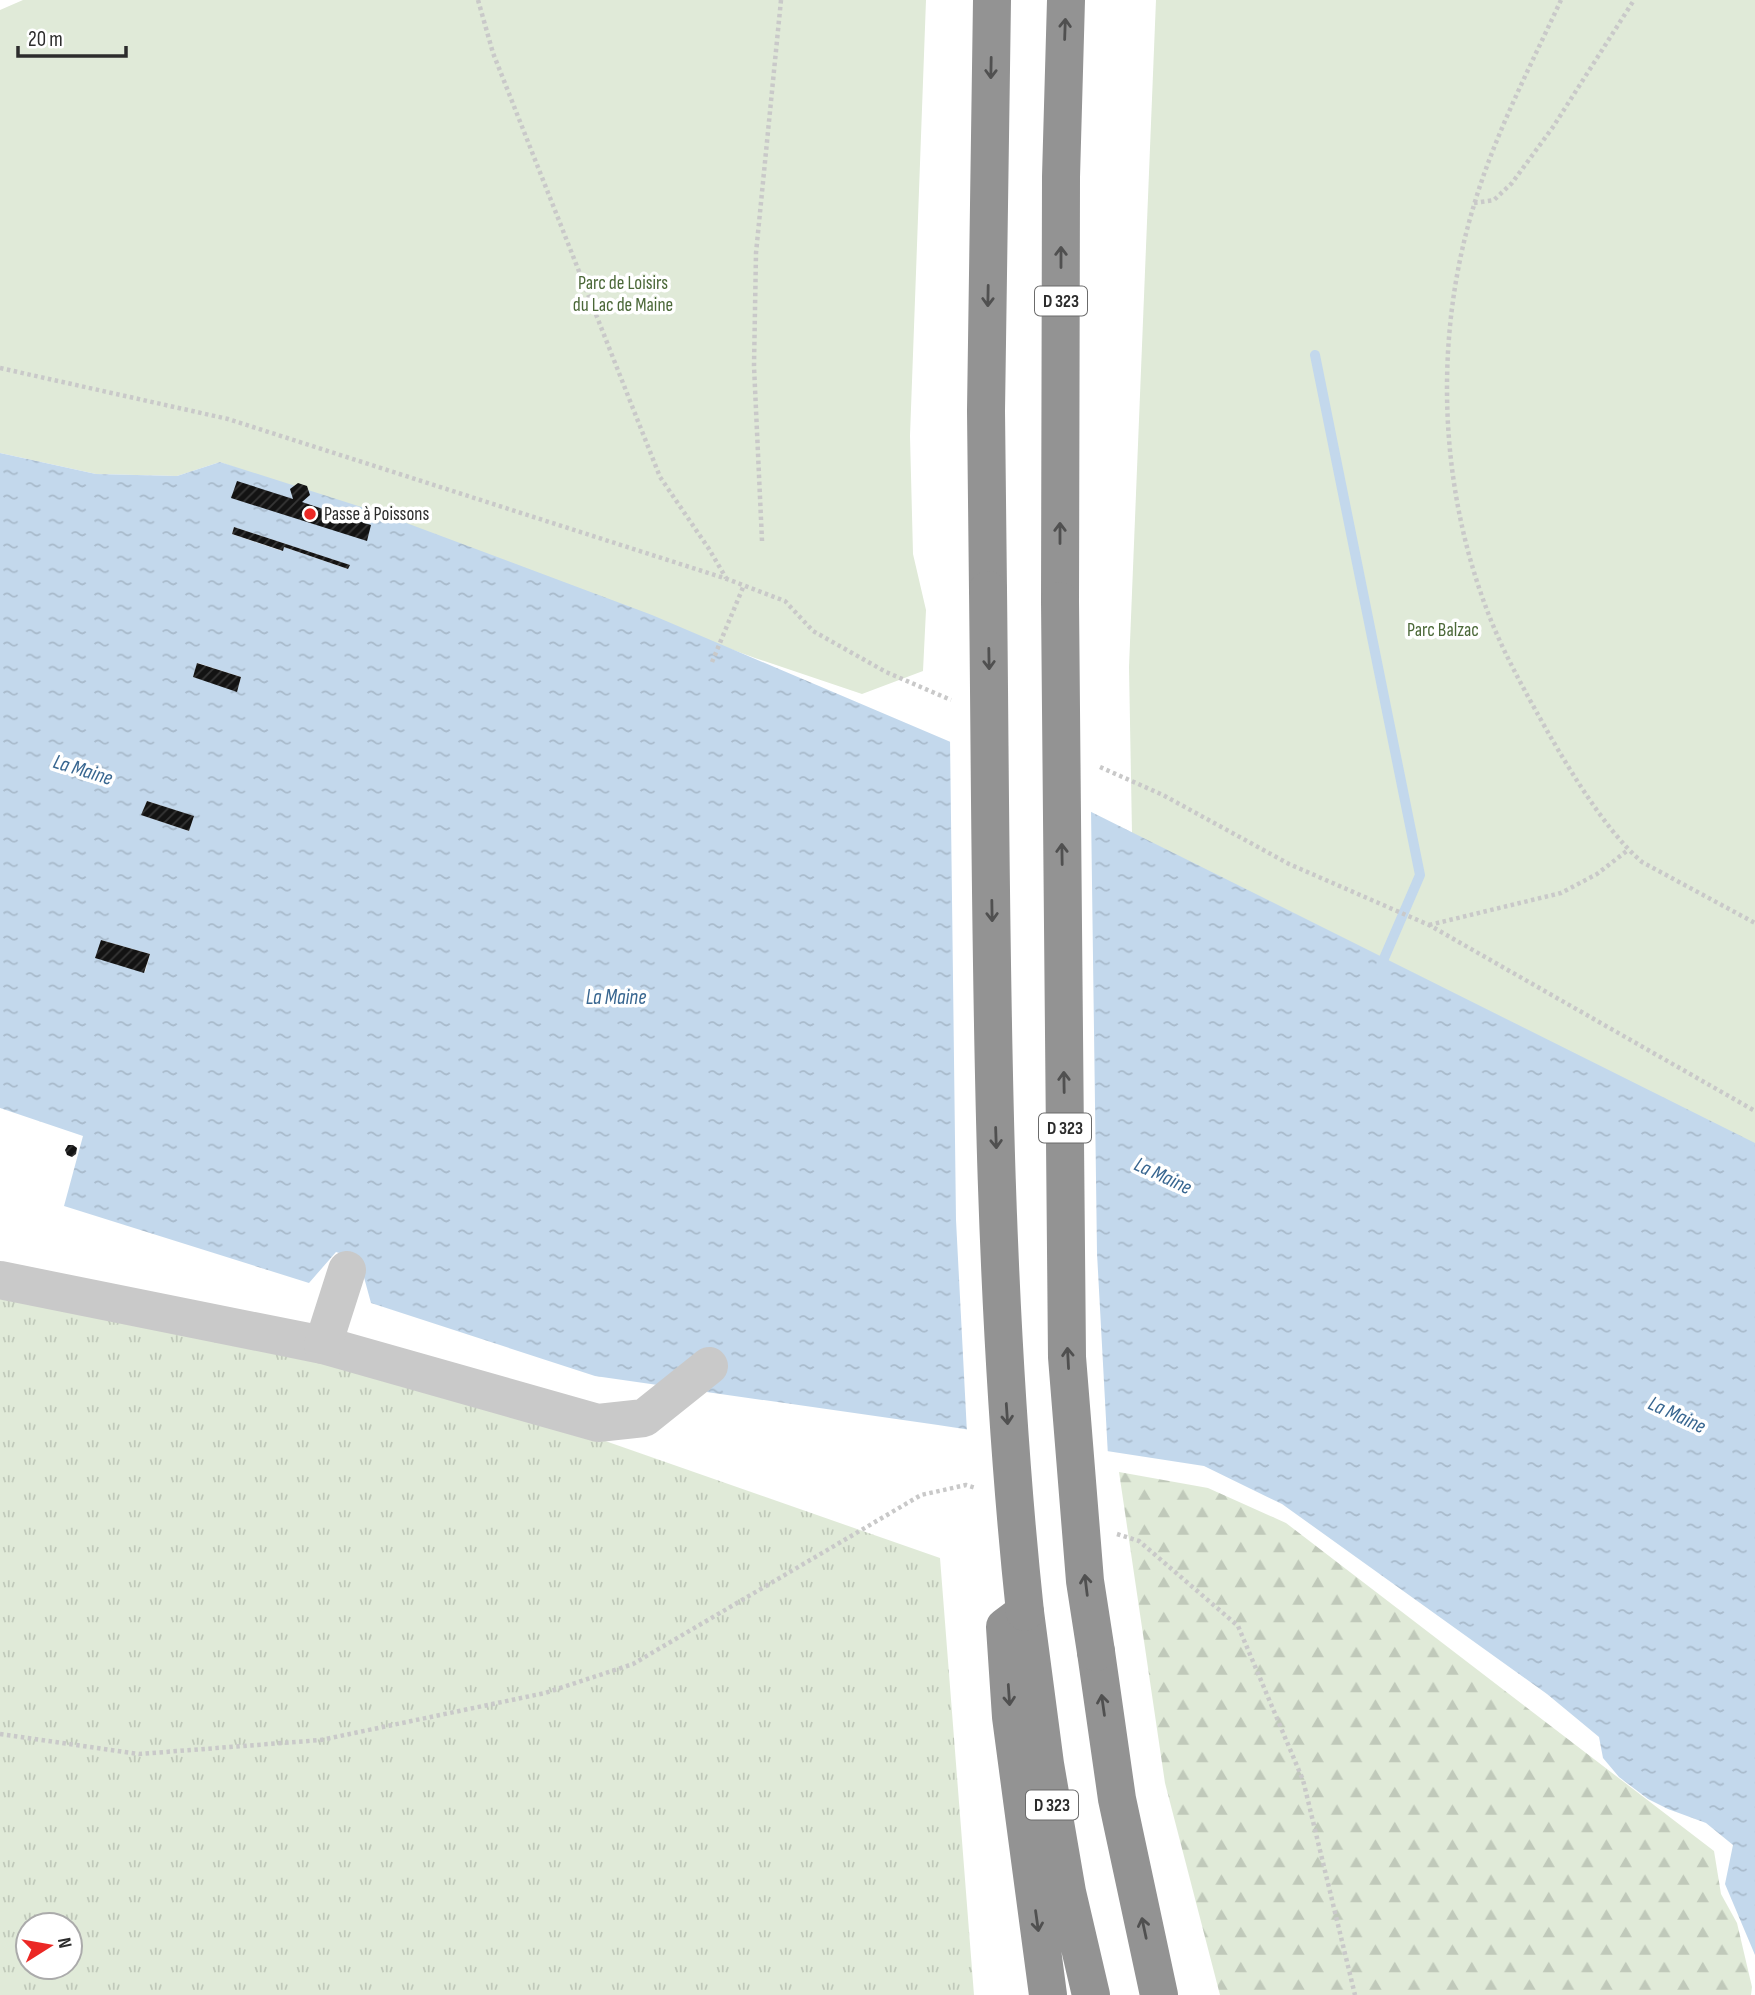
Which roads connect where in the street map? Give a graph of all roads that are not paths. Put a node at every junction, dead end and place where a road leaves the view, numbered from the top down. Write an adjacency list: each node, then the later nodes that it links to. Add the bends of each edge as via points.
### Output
1 (992, 0): 7 (highway, D 323, one-way to 7, bridge, via 986,411 994,1096 1001,1323)
2 (1066, 0): 10 (highway, D 323, one-way to 2, bridge, via 1117,1799 1085,1581 1067,1357 1060,601)
3 (346, 1270): 5 (lane)
4 (0, 1280): 5 (lane)
5 (323, 1345): 6 (lane, via 598,1423 644,1418)
6 (709, 1366)
7 (1025, 1612): 8 (highway, one-way to 8, via 1005,1627 1012,1730); 9 (highway, D 323, via 1047,1777)
8 (1048, 1995)
9 (1091, 1995)
10 (1158, 1995)

